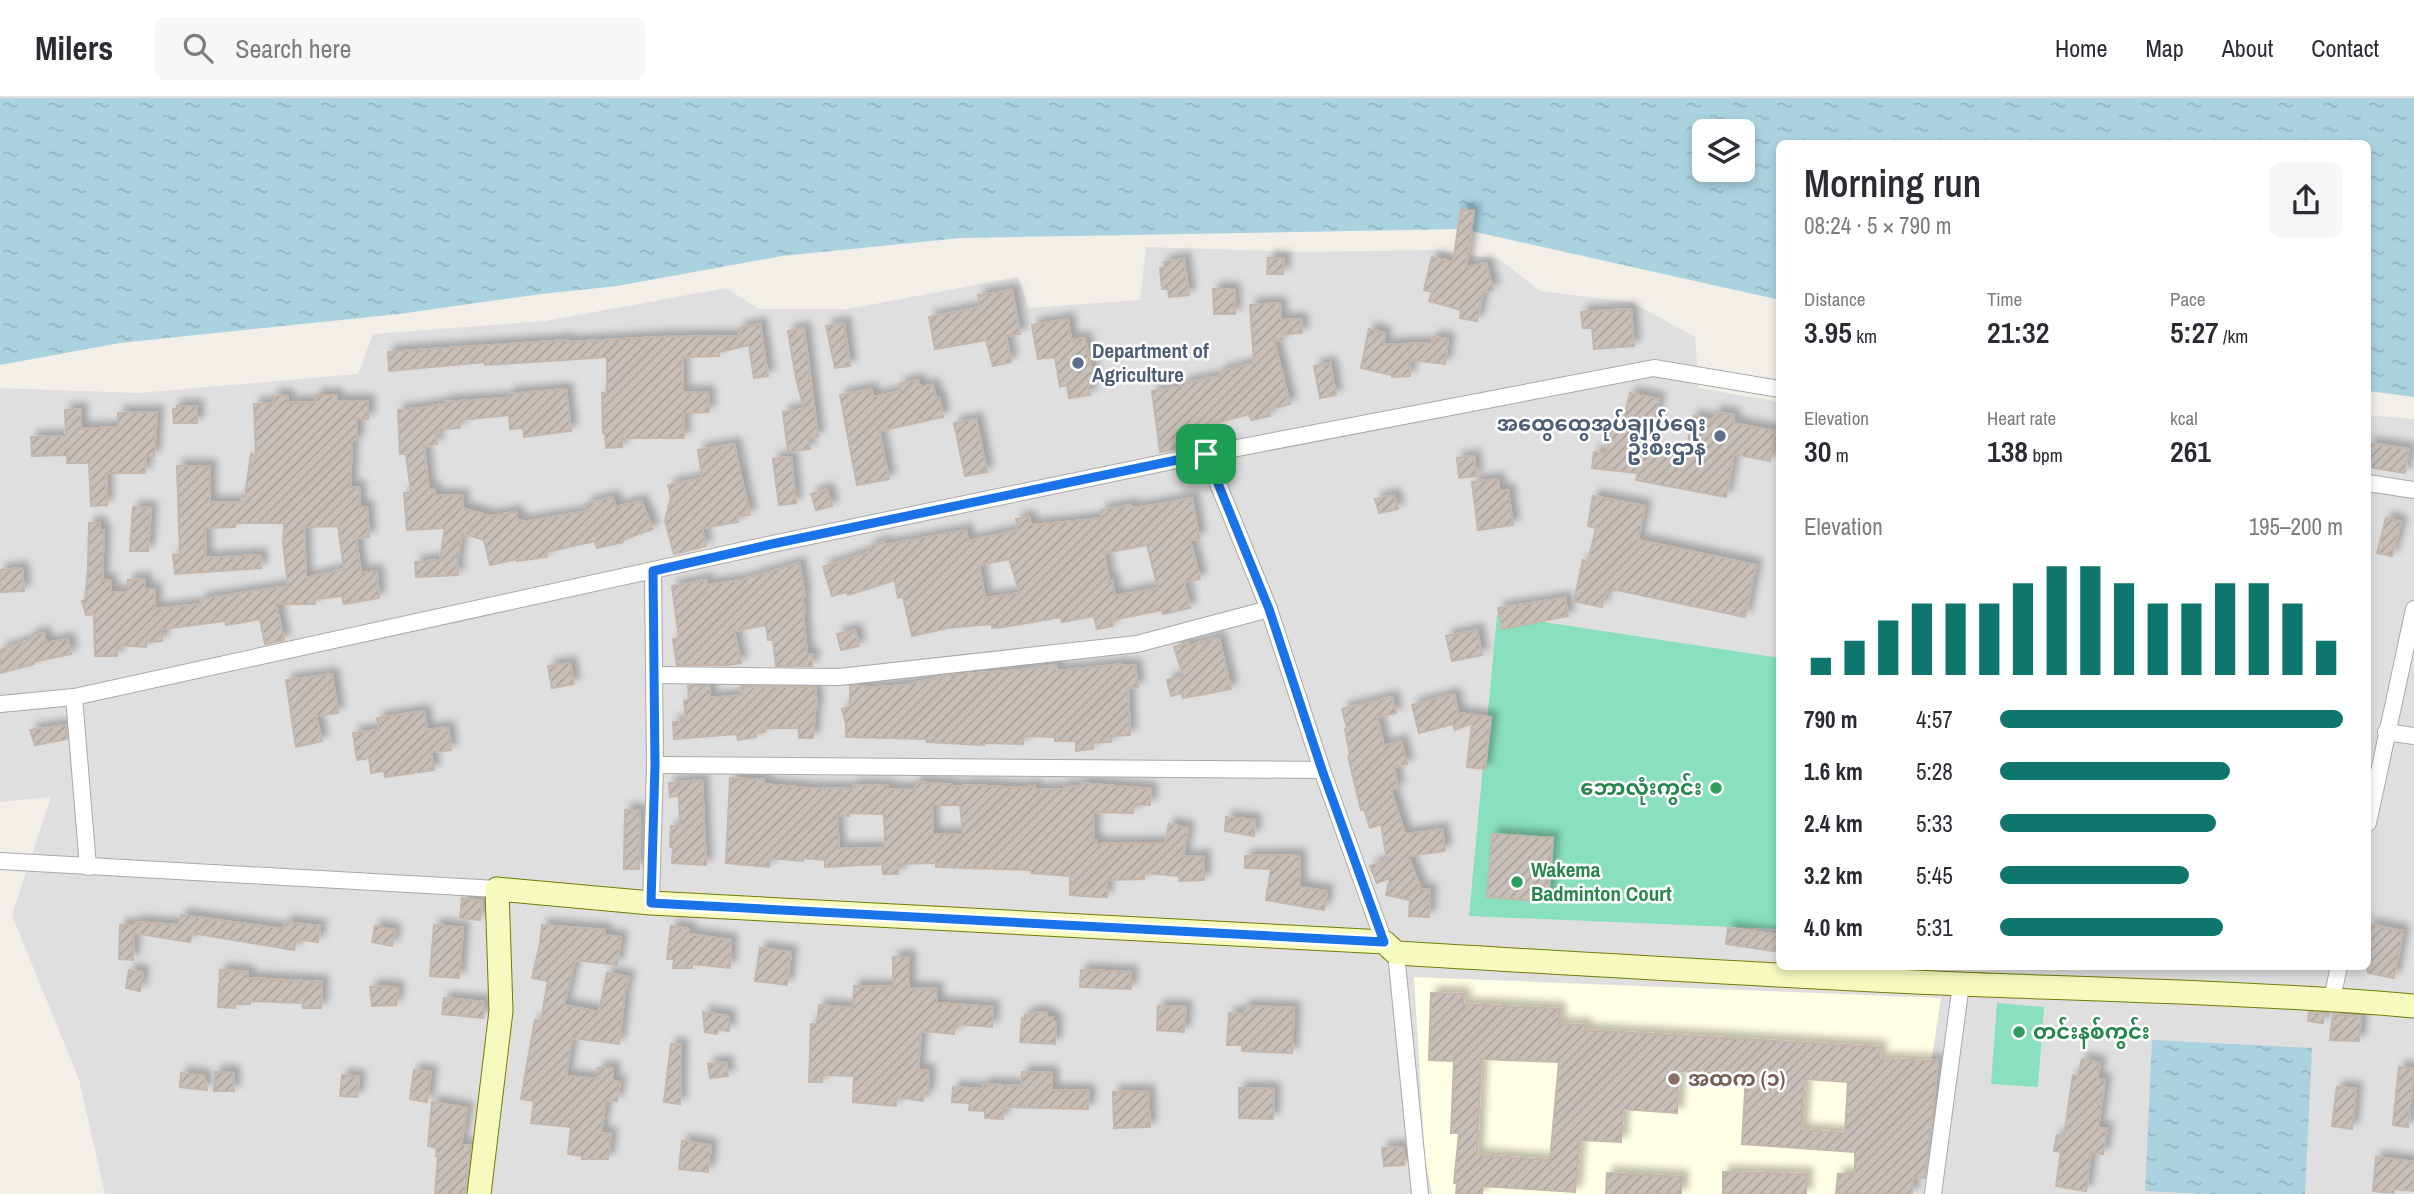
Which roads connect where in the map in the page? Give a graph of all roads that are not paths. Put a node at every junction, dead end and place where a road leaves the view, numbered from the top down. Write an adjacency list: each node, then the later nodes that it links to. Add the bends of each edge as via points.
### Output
1 (1776, 387): 2 (street, via 1654,368)
2 (1206, 454): 5 (street); 6 (street)
3 (2371, 484): 4 (street)
4 (2414, 491)
5 (653, 571): 8 (street); 9 (street)
6 (1269, 609): 8 (street, via 1137,644 852,676); 14 (street)
7 (2414, 609): 11 (street)
8 (655, 675): 13 (street)
9 (74, 697): 10 (street); 17 (street)
10 (0, 704)
11 (2386, 732): 12 (street); 15 (street)
12 (2414, 736)
13 (655, 765): 14 (street); 19 (street)
14 (1322, 770): 20 (street)
15 (2371, 808)
16 (0, 861): 17 (street)
17 (88, 867): 18 (street)
18 (497, 889): 19 (street); 25 (street, via 501,1011)
19 (651, 903): 20 (street)
20 (1390, 947): 22 (street); 26 (street)
21 (2338, 970): 23 (street)
22 (1961, 984): 23 (street); 27 (street)
23 (2332, 999): 24 (street)
24 (2414, 1006)
25 (479, 1194)
26 (1420, 1194)
27 (1933, 1194)

